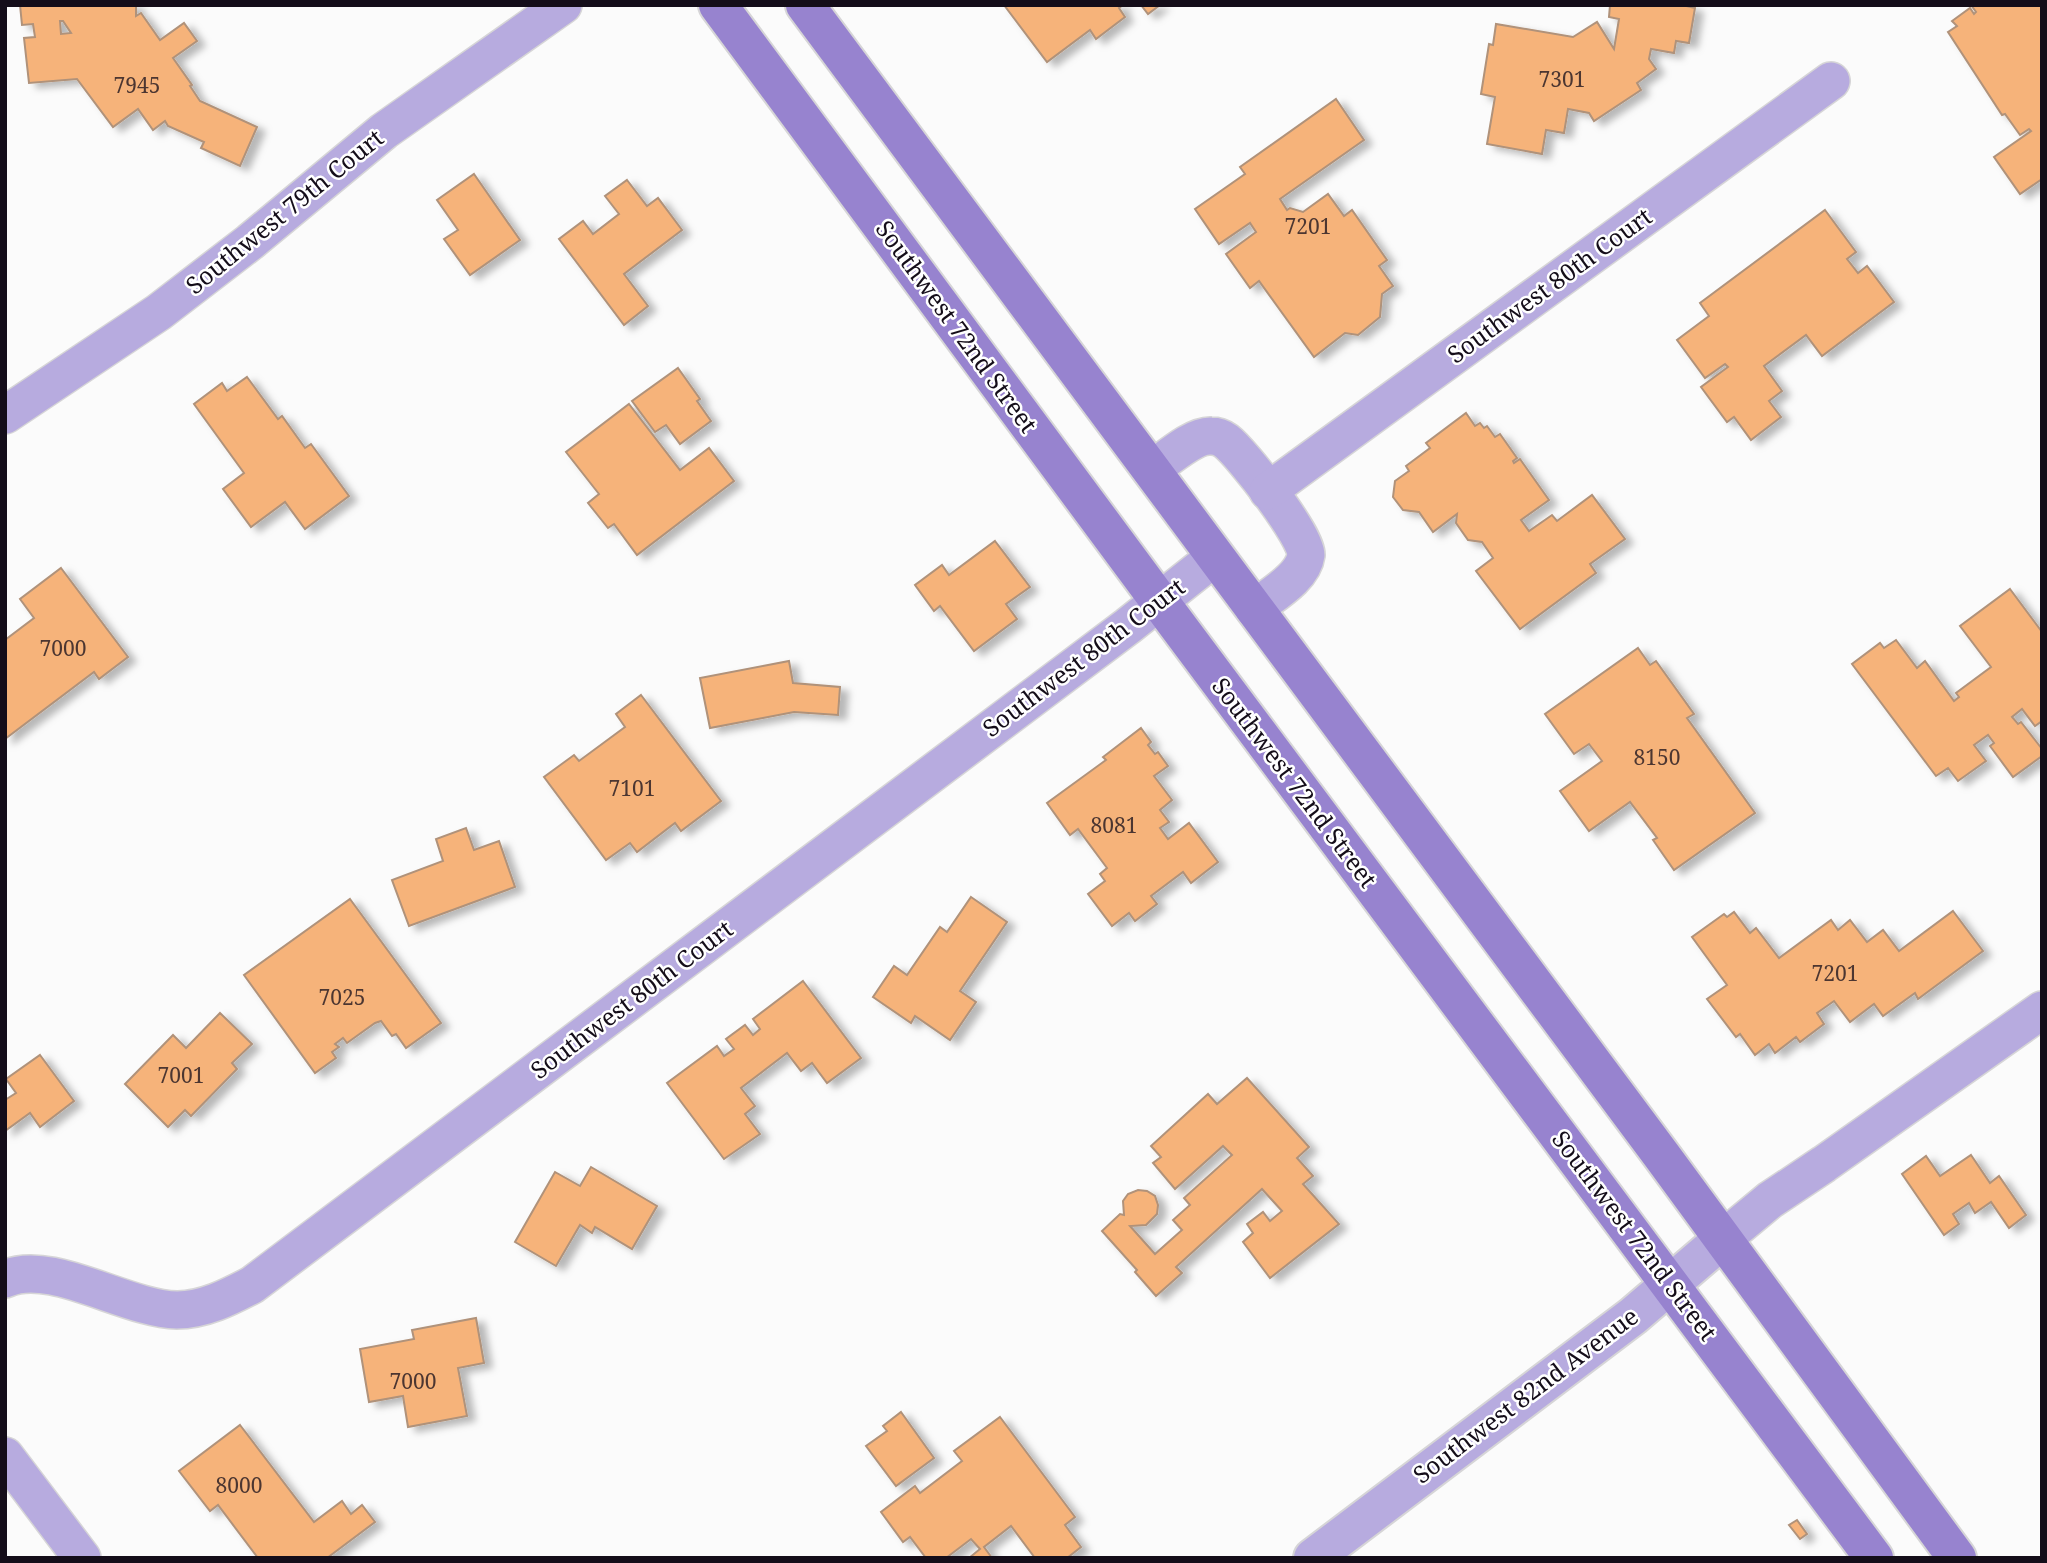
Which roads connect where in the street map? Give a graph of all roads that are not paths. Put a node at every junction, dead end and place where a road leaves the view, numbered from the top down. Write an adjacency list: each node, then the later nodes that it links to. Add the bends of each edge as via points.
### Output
1 (563, 5): 5 (street, Southwest 79th Court, via 384,131 159,312)
2 (718, 5): 9 (main road, Southwest 72nd Street)
3 (805, 5): 6 (main road)
4 (1831, 81): 7 (street, Southwest 80th Court)
5 (5, 415)
6 (1151, 470): 7 (street, via 1200,437 1213,436 1233,447); 8 (main road)
7 (1268, 491): 10 (street, via 1300,536 1306,558 1299,571)
8 (1215, 557): 9 (street, Southwest 80th Court); 10 (main road)
9 (1160, 603): 13 (street, Southwest 80th Court, via 252,1285 212,1304 178,1310 133,1303 53,1276 25,1274); 14 (main road, Southwest 72nd Street)
10 (1254, 609): 12 (main road)
11 (2042, 1010): 12 (street, Southwest 82nd Avenue, via 1763,1205)
12 (1723, 1239): 14 (street, Southwest 82nd Avenue); 19 (main road)
13 (5, 1279)
14 (1671, 1284): 17 (street, Southwest 82nd Avenue); 18 (main road, Southwest 72nd Street)
15 (5, 1456): 16 (street)
16 (82, 1558)
17 (1313, 1558)
18 (1874, 1558)
19 (1957, 1558)

